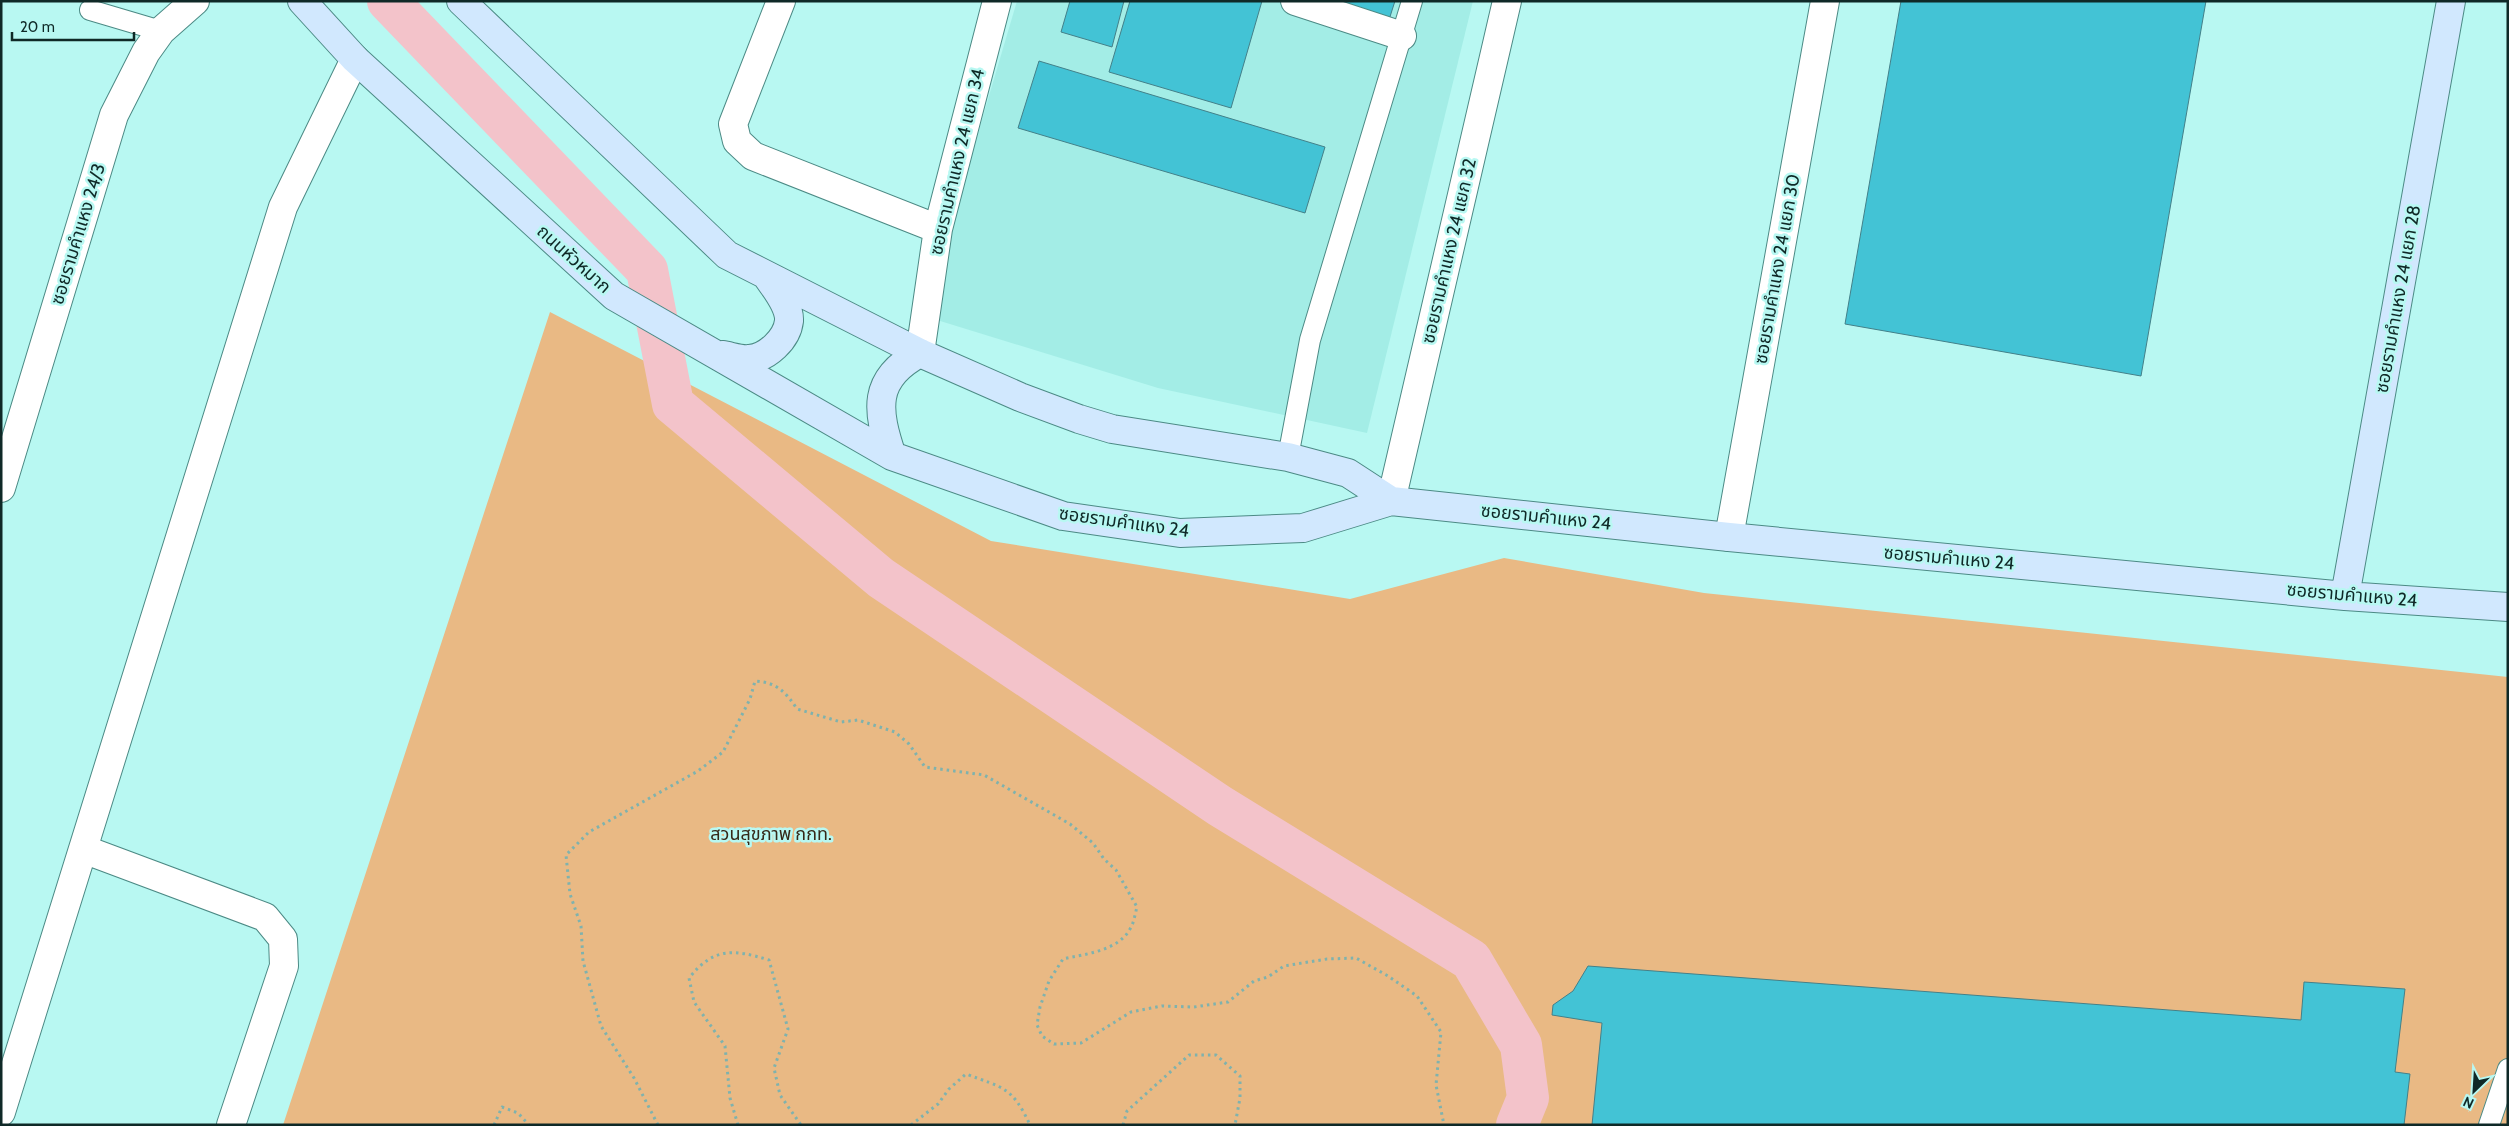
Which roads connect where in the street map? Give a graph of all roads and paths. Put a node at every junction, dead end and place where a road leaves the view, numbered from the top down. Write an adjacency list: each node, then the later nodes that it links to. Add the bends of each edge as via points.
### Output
1 (195, 1): 12 (street, ซอยรามคำแหง 24/3)
2 (302, 1): 14 (main road, ถนนหัวหมาก)
3 (461, 1): 16 (main road, via 727,255)
4 (781, 1): 15 (street, via 733,124 737,141 753,156)
5 (997, 1): 15 (street, ซอยรามคำแหง 24 แยก 34)
6 (1295, 1): 13 (street)
7 (1412, 1): 13 (lane)
8 (1507, 1): 22 (street, ซอยรามคำแหง 24 แยก 32)
9 (1824, 1): 23 (street, ซอยรามคำแหง 24 แยก 30)
10 (2451, 1): 24 (main road, ซอยรามคำแหง 24 แยก 28)
11 (90, 10): 12 (lane)
12 (160, 32): 21 (street, ซอยรามคำแหง 24/3, via 146,52 114,115)
13 (1402, 36): 20 (lane, via 1310,340)
14 (354, 59): 17 (main road, ถนนหัวหมาก, via 614,296); 26 (street, via 283,207)
15 (938, 228): 18 (street, ซอยรามคำแหง 24 แยก 34)
16 (766, 275): 17 (main road, via 784,302 789,320 783,336 773,349 749,359); 18 (main road)
17 (709, 351): 19 (main road, ถนนหัวหมาก)
18 (920, 354): 19 (main road, via 906,361 882,392 880,416); 20 (main road, ซอยรามคำแหง 24, via 1020,397 1112,429)
19 (892, 456): 22 (main road, ซอยรามคำแหง 24, via 1063,516 1180,533 1303,528)
20 (1288, 457): 22 (main road, ซอยรามคำแหง 24, via 1348,473)
21 (1, 488)
22 (1391, 501): 23 (main road, ซอยรามคำแหง 24)
23 (1729, 537): 24 (main road, ซอยรามคำแหง 24)
24 (2344, 596): 25 (main road, ซอยรามคำแหง 24)
25 (2508, 607)
26 (83, 849): 28 (street); 29 (street, via 265,917 283,939 284,966)
27 (2508, 1069): 40 (lane)
28 (1, 1112)
29 (231, 1125)
30 (494, 1125): 31 (path, via 502,1107 518,1113)
31 (528, 1125)
32 (658, 1125): 39 (path, via 634,1078 601,1026 584,961 581,926 570,894 566,855 590,832 698,771 723,752 750,699 755,681 768,682 786,693 797,709 840,722 858,720 895,732 909,744 925,767 993,779 1070,824 1116,870 1137,907 1130,930 1116,943 1101,950 1063,959 1048,981 1038,1025 1042,1036 1054,1044 1080,1044 1131,1012 1162,1006 1194,1007 1228,1002 1254,980 1268,977 1284,966 1356,958 1417,996 1441,1032 1436,1085)
33 (738, 1125): 34 (path, via 730,1098 725,1046 694,1002 689,978 703,961 716,955 743,952 769,960 788,1030 774,1068 780,1095)
34 (801, 1125)
35 (911, 1125): 36 (path, via 938,1104 966,1074 1009,1090)
36 (1030, 1125)
37 (1123, 1125): 38 (path, via 1127,1111 1189,1055 1216,1055 1240,1076)
38 (1235, 1125)
39 (1444, 1125)
40 (2488, 1125)

